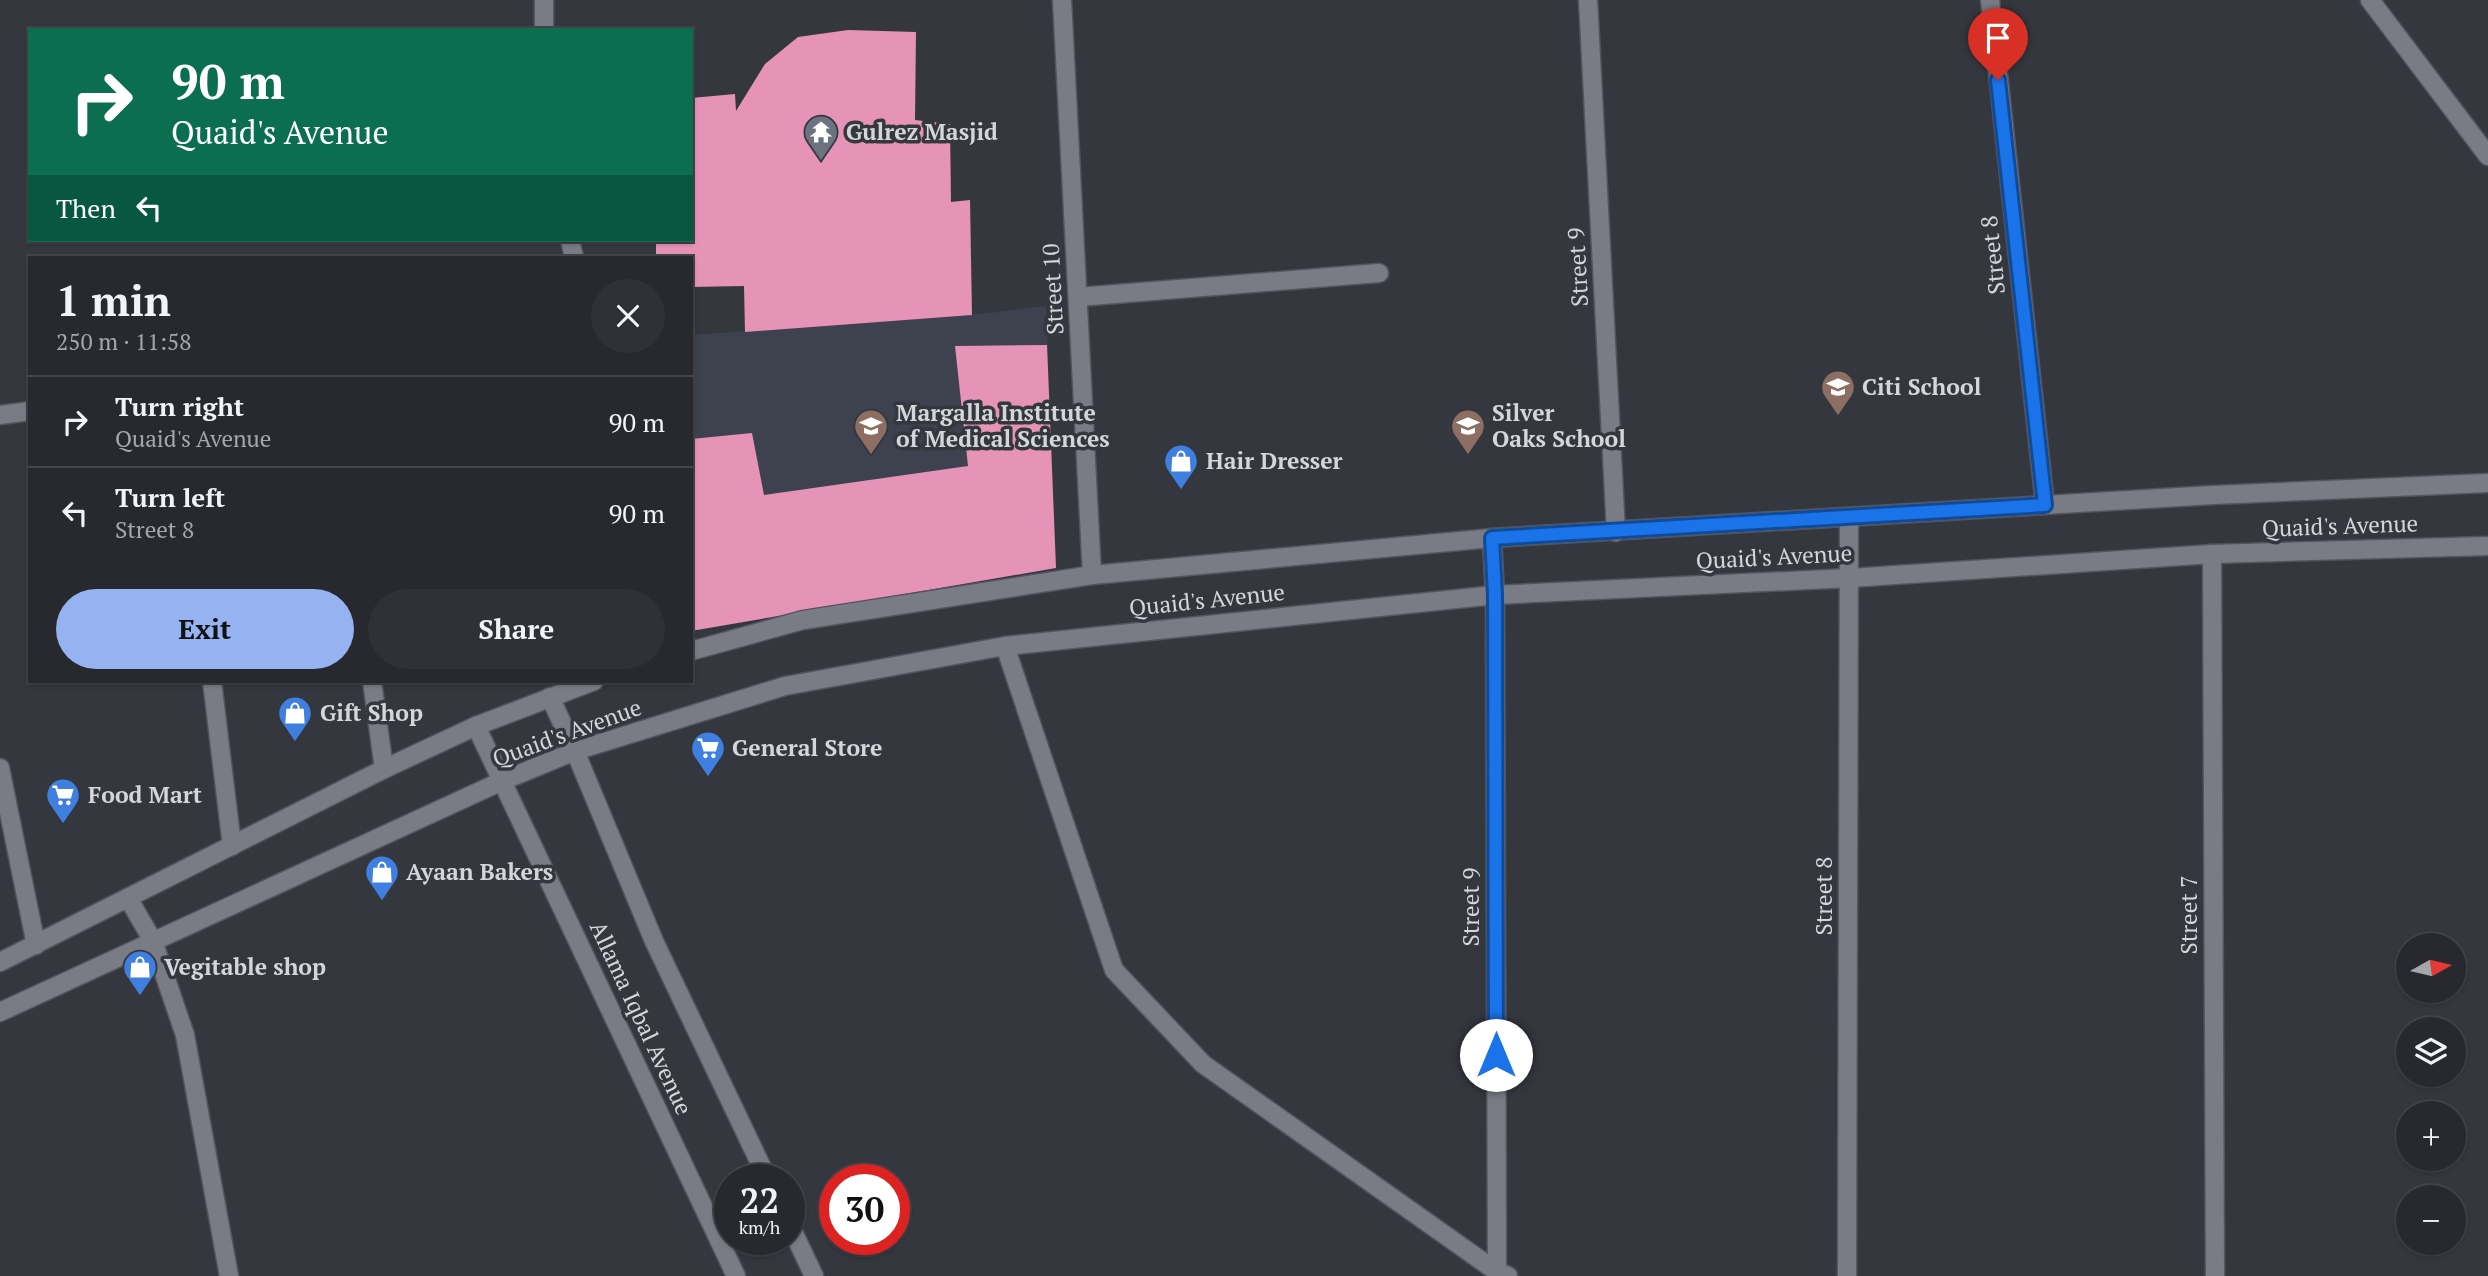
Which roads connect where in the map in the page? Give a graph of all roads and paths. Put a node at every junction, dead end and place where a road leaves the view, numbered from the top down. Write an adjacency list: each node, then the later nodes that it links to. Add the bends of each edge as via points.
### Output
1 (544, 0): 6 (street)
2 (1062, 0): 9 (street, Street 10)
3 (1588, 0): 15 (street, Street 9)
4 (1990, 0): 13 (street, Street 8)
5 (2370, 0): 7 (street)
6 (544, 28)
7 (2488, 156)
8 (1379, 273): 9 (street)
9 (1078, 297): 19 (street, Street 10)
10 (28, 411): 11 (street)
11 (0, 415)
12 (2488, 483): 13 (street, Quaid's Avenue)
13 (2045, 505): 14 (street, Quaid's Avenue)
14 (1849, 517): 15 (street, Quaid's Avenue); 20 (street, Street 8)
15 (1616, 531): 16 (street, Quaid's Avenue)
16 (1492, 538): 19 (street, Quaid's Avenue); 21 (street, Street 9)
17 (2488, 546): 18 (street, Quaid's Avenue)
18 (2212, 554): 20 (street, Quaid's Avenue); 46 (street, Street 7)
19 (1092, 575): 23 (street, Quaid's Avenue, via 803,620)
20 (1850, 578): 21 (street, Quaid's Avenue); 45 (street, Street 8)
21 (1495, 595): 22 (street, Quaid's Avenue); 41 (street, Street 9)
22 (1005, 646): 29 (street, Quaid's Avenue, via 785,686); 41 (street, via 1114,970 1203,1064)
23 (693, 650)
24 (212, 683): 33 (street)
25 (372, 683): 31 (street)
26 (588, 683): 27 (street, Quaid's Avenue)
27 (550, 697): 28 (street, Quaid's Avenue); 29 (street, Allama Iqbal Avenue)
28 (476, 726): 31 (street, Quaid's Avenue); 32 (street, Allama Iqbal Avenue)
29 (575, 751): 32 (street, Quaid's Avenue); 39 (street, Allama Iqbal Avenue, via 654,941)
30 (0, 768): 36 (street)
31 (384, 769): 33 (street, Quaid's Avenue)
32 (502, 781): 35 (street, Quaid's Avenue); 43 (street, Allama Iqbal Avenue)
33 (232, 846): 34 (street, Quaid's Avenue)
34 (128, 898): 35 (street); 36 (street, Quaid's Avenue)
35 (153, 941): 38 (street, Quaid's Avenue); 42 (street, via 185,1035)
36 (36, 944): 37 (street, Quaid's Avenue)
37 (0, 962)
38 (0, 1012)
39 (760, 1164)
40 (804, 1255): 44 (street)
41 (1500, 1274)
42 (229, 1276)
43 (736, 1276)
44 (814, 1276)
45 (1847, 1276)
46 (2215, 1276)

